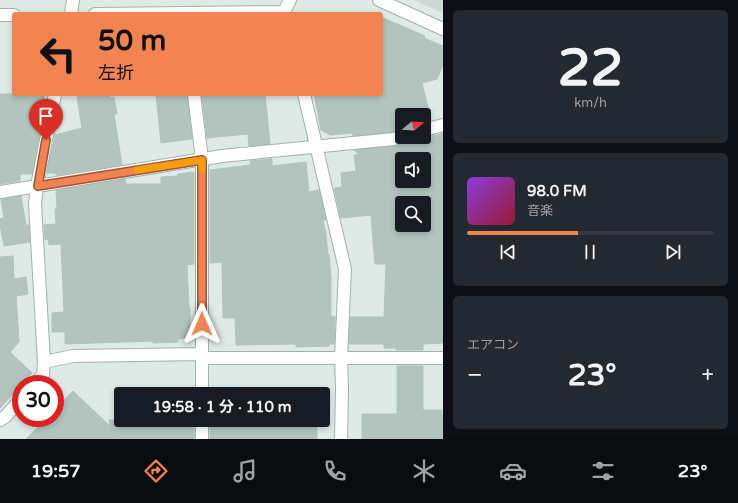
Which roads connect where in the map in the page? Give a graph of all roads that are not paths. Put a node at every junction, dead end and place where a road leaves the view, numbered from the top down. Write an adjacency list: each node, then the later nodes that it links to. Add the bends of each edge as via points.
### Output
1 (73, 0): 4 (street)
2 (290, 0): 5 (street)
3 (379, 0): 8 (street)
4 (70, 12)
5 (284, 12)
6 (0, 15): 7 (street)
7 (12, 15)
8 (443, 29)
9 (55, 96): 17 (street)
10 (194, 96): 16 (street)
11 (304, 96): 15 (street)
12 (443, 125): 13 (street)
13 (431, 128)
14 (395, 139): 15 (street)
15 (317, 147): 16 (street); 20 (street, via 345,270)
16 (202, 160): 17 (street); 19 (street)
17 (38, 186): 18 (street); 22 (street, via 36,204)
18 (0, 192)
19 (201, 356): 20 (street); 22 (street, via 73,356); 24 (street)
20 (341, 358): 21 (street); 29 (street)
21 (443, 358)
22 (44, 362): 23 (street)
23 (43, 375)
24 (202, 387)
25 (12, 409): 26 (street)
26 (0, 420)
27 (202, 427): 28 (street)
28 (202, 439)
29 (341, 439)

